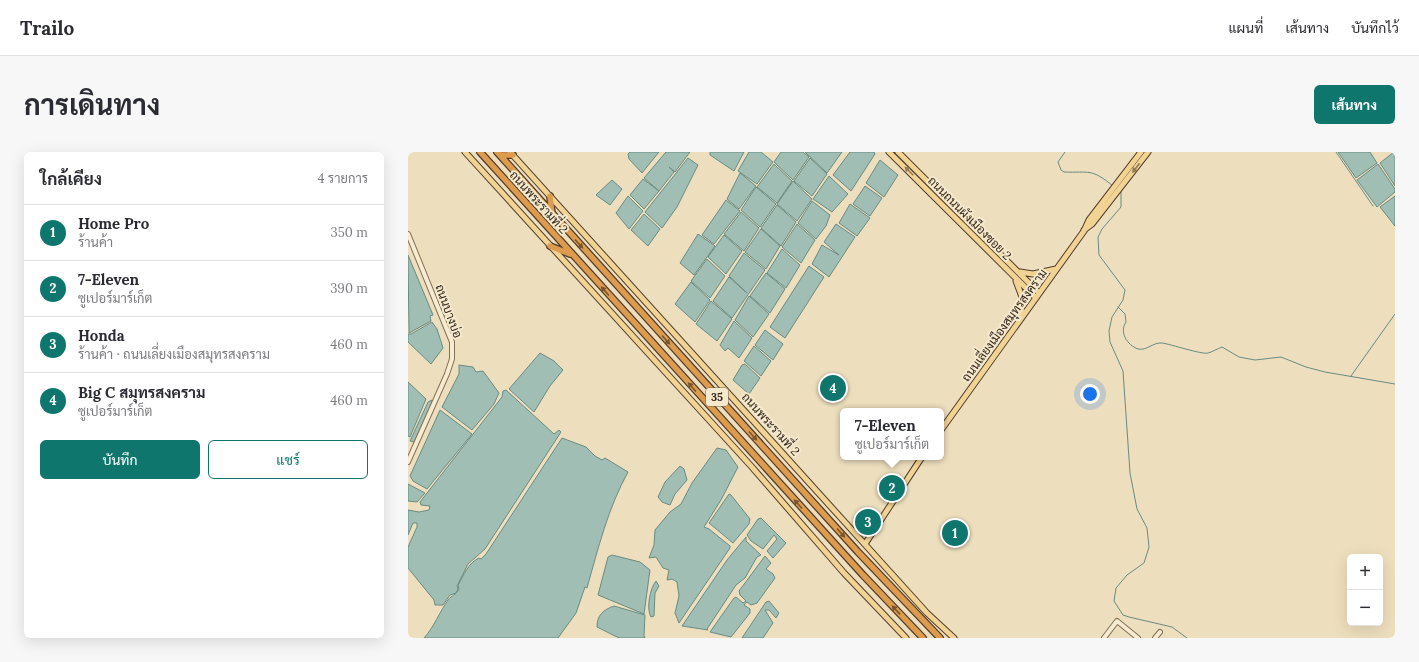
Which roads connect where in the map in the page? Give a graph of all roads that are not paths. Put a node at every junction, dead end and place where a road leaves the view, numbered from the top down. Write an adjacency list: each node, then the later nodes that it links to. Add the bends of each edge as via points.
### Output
1 (465, 152): 13 (main road, ถนนพระรามที่ 2 / 35)
2 (480, 152): 14 (highway, ถนนพระรามที่ 2 / 35)
3 (889, 152): 16 (main road, ถนนถนนผังเมืองซอย 2, one-way to 3)
4 (898, 152): 15 (main road, ถนนถนนผังเมืองซอย 2)
5 (1141, 152): 9 (main road, ถนนเลี่ยงเมืองสมุทรสงคราม)
6 (1148, 152): 9 (main road, ถนนเลี่ยงเมืองสมุทรสงคราม, one-way to 9)
7 (498, 154): 8 (highway); 11 (highway, ถนนพระรามที่ 2 / 35)
8 (512, 154): 10 (main road, ถนนพระรามที่ 2 / 35)
9 (1121, 183): 18 (main road, ถนนเลี่ยงเมืองสมุทรสงคราม, via 1088,220 1084,231)
10 (550, 196): 11 (highway); 26 (main road, ถนนพระรามที่ 2 / 35)
11 (552, 215): 30 (highway, ถนนพระรามที่ 2 / 35, one-way to 30, via 858,552)
12 (408, 234): 25 (street, ถนนบางบ่อ, via 452,342 452,359 447,374)
13 (550, 246): 14 (highway); 28 (main road, ถนนพระรามที่ 2 / 35, via 751,466 844,573)
14 (572, 254): 29 (highway, ถนนพระรามที่ 2 / 35, one-way to 14, via 863,576)
15 (1008, 261): 16 (main road); 17 (main road, ถนนถนนผังเมืองซอย 2)
16 (1003, 266): 19 (main road, ถนนถนนผังเมืองซอย 2)
17 (1017, 270): 18 (main road, via 1033,274); 20 (main road, ถนนถนนผังเมืองซอย 2)
18 (1056, 270): 20 (main road, ถนนเลี่ยงเมืองสมุทรสงคราม)
19 (1014, 276): 21 (main road, ถนนถนนผังเมืองซอย 2); 22 (main road, via 1021,291)
20 (1039, 293): 21 (main road, ถนนเลี่ยงเมืองสมุทรสงคราม)
21 (1036, 298): 22 (main road, ถนนเลี่ยงเมืองสมุทรสงคราม)
22 (1021, 319): 23 (main road, ถนนเลี่ยงเมืองสมุทรสงคราม)
23 (944, 426)
24 (920, 460): 26 (main road)
25 (408, 462)
26 (865, 544): 31 (main road, ถนนพระรามที่ 2 / 35, via 927,613)
27 (1160, 632): 34 (street)
28 (906, 638)
29 (923, 638)
30 (940, 638)
31 (954, 638)
32 (1104, 638): 33 (street, via 1117,621)
33 (1138, 638)
34 (1155, 638)

